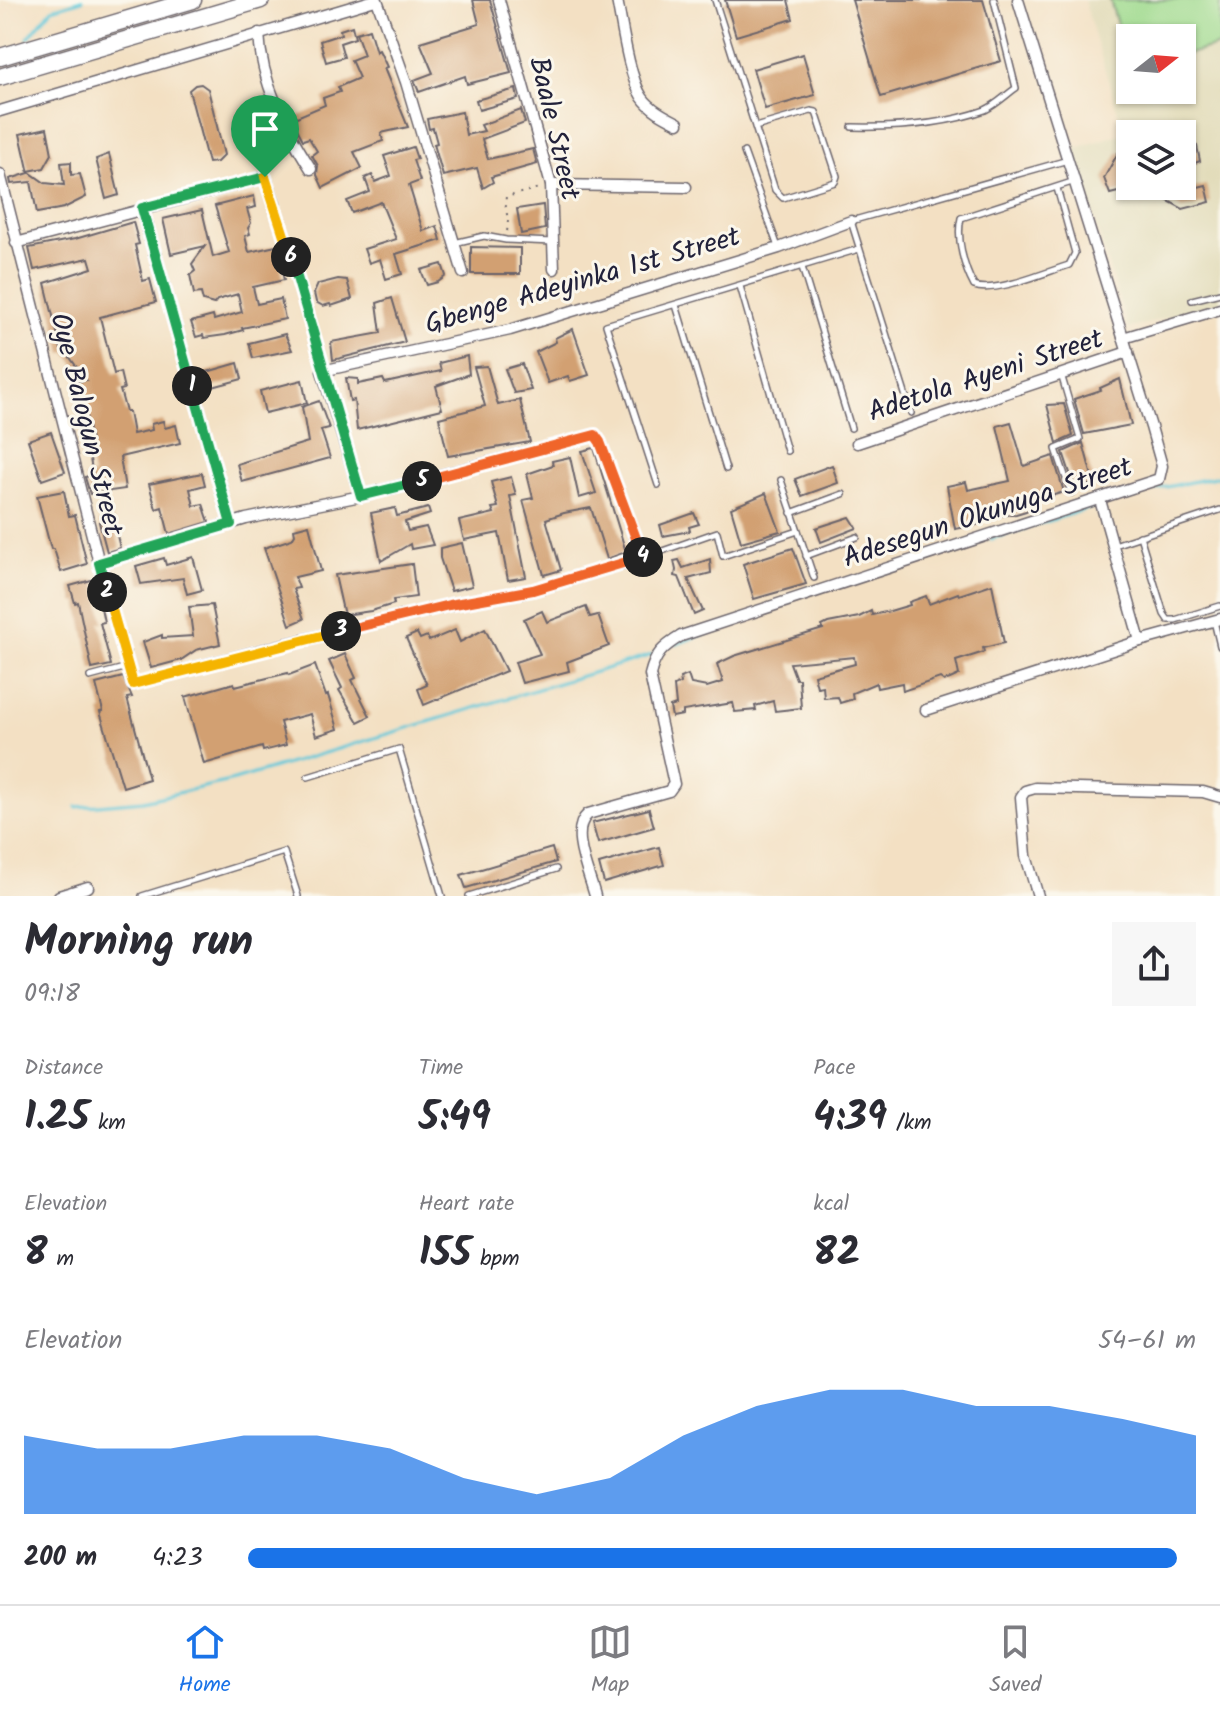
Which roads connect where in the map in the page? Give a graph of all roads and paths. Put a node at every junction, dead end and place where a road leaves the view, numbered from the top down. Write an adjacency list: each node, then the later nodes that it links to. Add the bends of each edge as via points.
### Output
1 (193, 0): 10 (main road)
2 (261, 0): 11 (main road)
3 (376, 0): 9 (street); 30 (street)
4 (499, 0): 21 (street, Baale Street)
5 (617, 0): 13 (street, via 642,97)
6 (715, 0): 14 (lane)
7 (994, 0): 15 (lane, via 1016,88 987,109 943,120)
8 (1018, 0): 17 (street, Adesegun Okunuga Street)
9 (259, 33): 12 (street); 18 (street, via 273,98)
10 (0, 57)
11 (0, 77)
12 (0, 111)
13 (678, 123)
14 (755, 127): 14 (lane, via 778,196 835,182 816,112)
15 (852, 127)
16 (744, 152): 31 (lane)
17 (1069, 159): 20 (street, Adesegun Okunuga Street); 26 (lane)
18 (311, 169)
19 (0, 174): 29 (street, Oye Balogun Street)
20 (1075, 181): 23 (lane); 41 (street, Adesegun Okunuga Street)
21 (551, 185): 22 (street); 27 (path, via 506,197); 28 (street, Baale Street)
22 (686, 187)
23 (1057, 188): 23 (lane, via 1075,253 1069,265 996,287 974,286 958,229 961,218)
24 (275, 204): 25 (street, via 265,177); 43 (path)
25 (142, 208): 29 (street); 58 (street)
26 (851, 221): 31 (street, Gbenge Adeyinka 1st Street); 32 (lane)
27 (506, 240): 28 (lane); 30 (lane, via 484,236)
28 (554, 242): 34 (street, Baale Street)
29 (16, 243): 65 (street, Oye Balogun Street)
30 (454, 243): 35 (street)
31 (779, 248): 43 (street, Gbenge Adeyinka 1st Street, via 510,330)
32 (859, 249): 33 (lane); 45 (lane)
33 (802, 267): 36 (lane); 46 (lane)
34 (554, 269)
35 (463, 273)
36 (740, 286): 39 (lane); 48 (lane)
37 (1220, 293): 38 (lane)
38 (1192, 300)
39 (676, 305): 49 (lane); 51 (lane, via 606,325)
40 (1220, 309): 41 (street)
41 (1123, 338): 42 (street, Adesegun Okunuga Street)
42 (1128, 352): 44 (street, Adetola Ayeni Street); 55 (street, Adesegun Okunuga Street, via 1162,466 1159,479)
43 (322, 371): 54 (street)
44 (1061, 373): 47 (street, Adetola Ayeni Street); 52 (lane, via 1080,439 1056,449)
45 (911, 413)
46 (851, 428)
47 (857, 443)
48 (787, 451)
49 (726, 469)
50 (781, 480): 57 (lane)
51 (658, 485)
52 (1071, 493)
53 (843, 494): 57 (lane)
54 (361, 496): 58 (street); 64 (street, via 595,435)
55 (1100, 500): 62 (street); 83 (street, Adesegun Okunuga Street, via 681,636 662,648 650,675 674,784 669,791 582,820 581,846)
56 (1220, 510): 60 (lane)
57 (791, 513): 59 (lane)
58 (231, 524): 65 (street)
59 (798, 531): 63 (lane); 64 (lane, via 723,556 717,532)
60 (1140, 536): 62 (lane); 67 (lane, via 1168,620)
61 (857, 537): 63 (lane)
62 (1113, 545): 69 (street)
63 (806, 556): 66 (lane)
64 (643, 557): 71 (street, Oye Balogun Street, via 533,590 449,605 133,684)
65 (99, 563): 71 (street, Oye Balogun Street)
66 (814, 578)
67 (1220, 606)
68 (1217, 620): 69 (street); 70 (lane)
69 (1140, 641): 73 (street)
70 (1220, 646)
71 (129, 666): 72 (lane)
72 (90, 677)
73 (926, 710)
74 (308, 777): 81 (lane, via 399,749)
75 (1220, 797): 84 (street, via 1143,790 1025,791 1021,797 1026,856)
76 (556, 869): 82 (lane)
77 (88, 887): 78 (street)
78 (59, 896)
79 (142, 896): 80 (lane, via 284,852)
80 (298, 896)
81 (442, 896)
82 (469, 896)
83 (595, 896)
84 (1038, 896)

